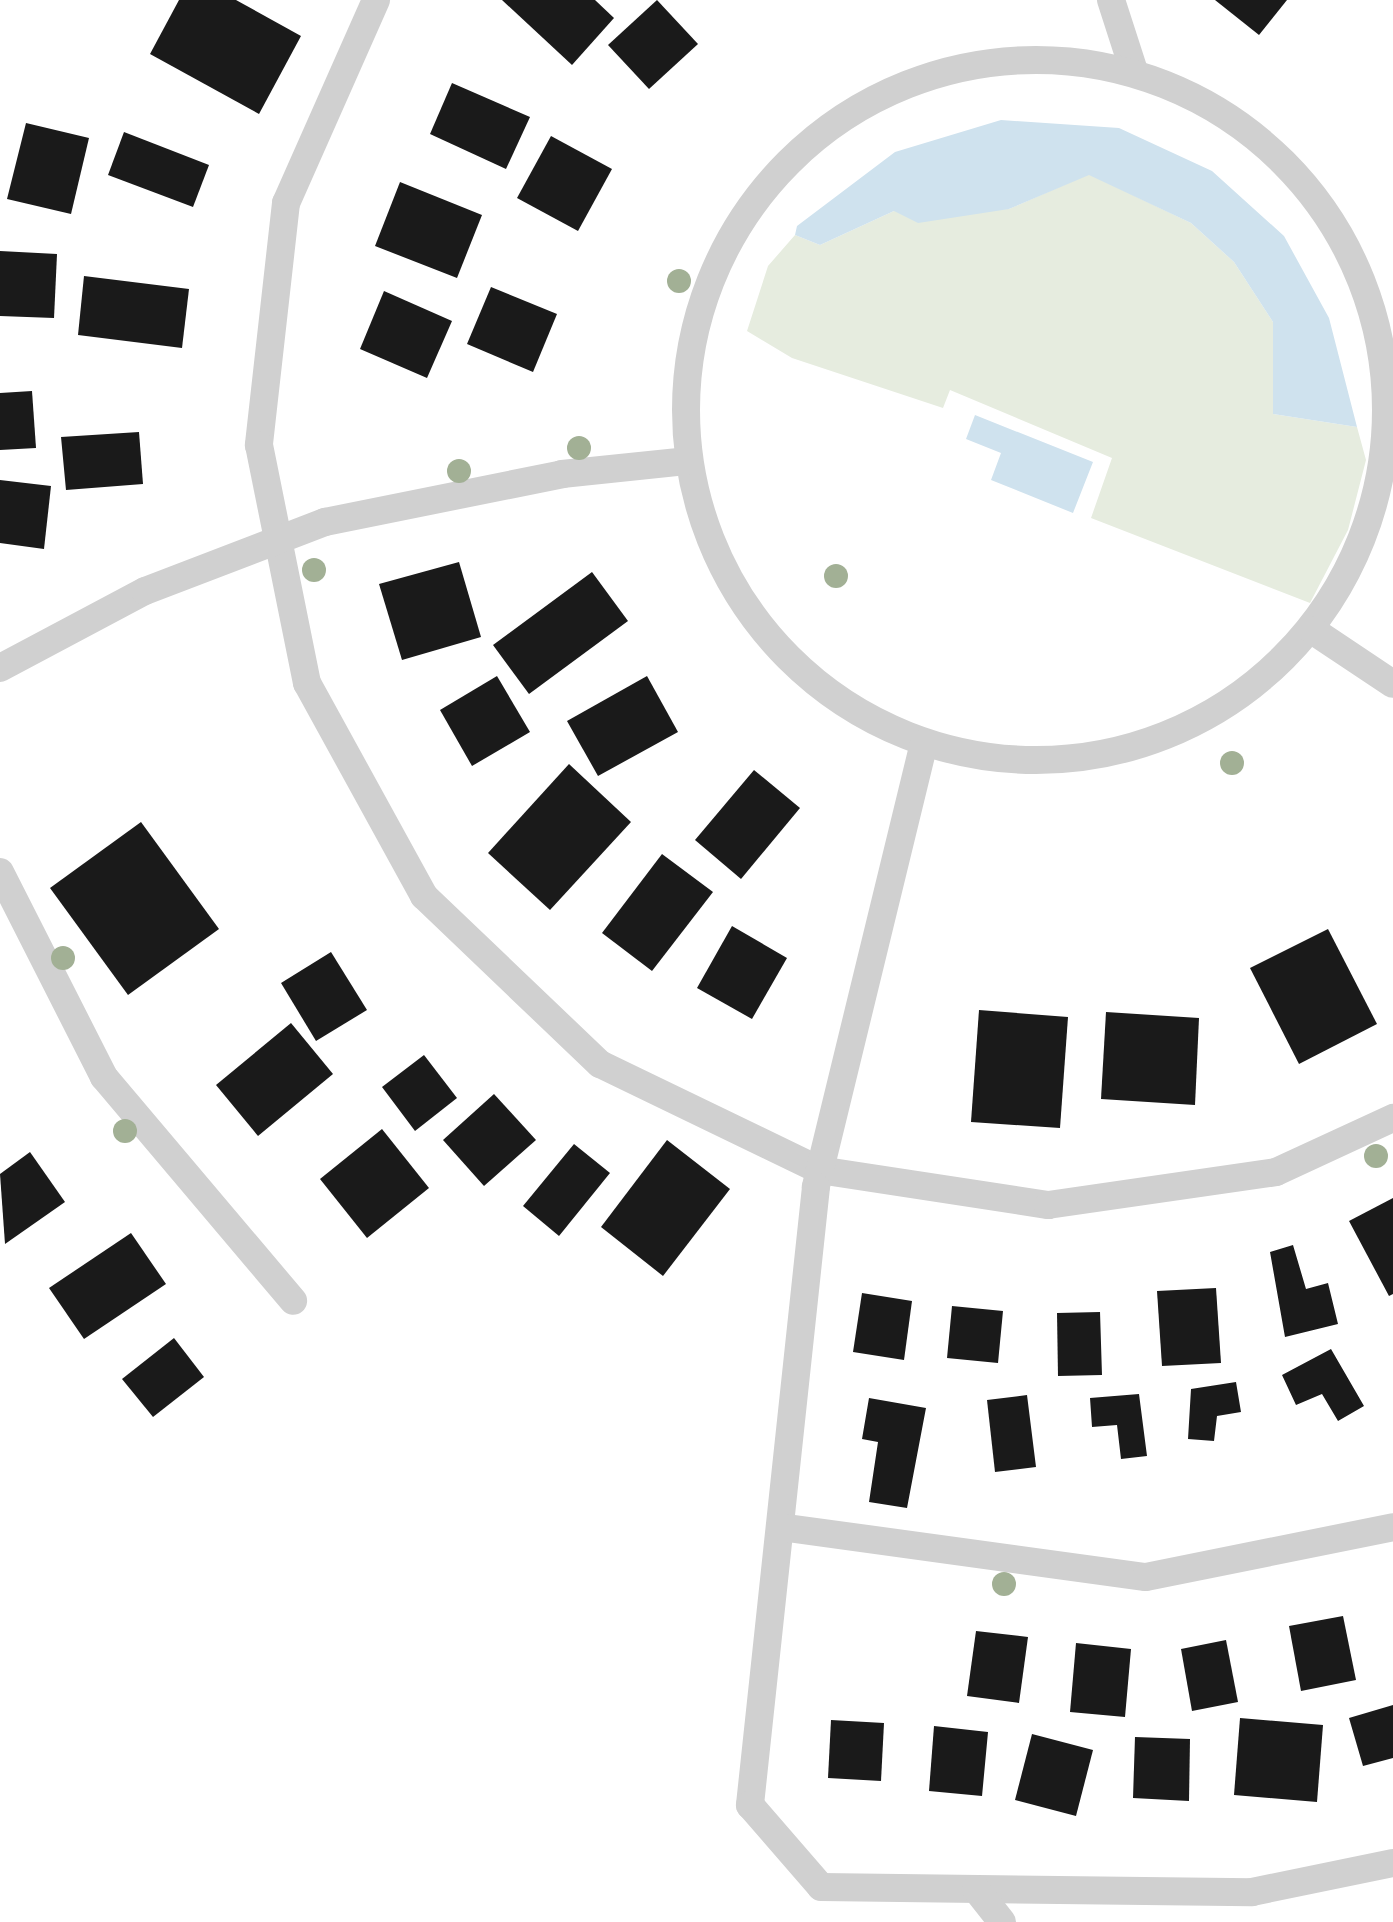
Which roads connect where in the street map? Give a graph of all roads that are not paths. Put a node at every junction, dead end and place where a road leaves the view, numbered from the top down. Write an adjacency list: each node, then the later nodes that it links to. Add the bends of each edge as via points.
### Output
1 (376, 0): 5 (street, via 286,203 259,444)
2 (1111, 0): 3 (street)
3 (1134, 71): 4 (street, via 1034,57 935,72 844,114 784,166 715,264 688,360); 6 (street, via 1223,112 1298,176 1353,258 1383,352 1386,450 1362,546)
4 (688, 460): 5 (street, via 543,478 324,522); 9 (street, via 716,553 766,634 838,699)
5 (278, 540): 7 (street, via 145,591); 12 (street, via 307,683 424,896 600,1064)
6 (1312, 630): 8 (street); 9 (street, via 1250,690 1206,716 1176,733 1094,758 1008,760)
7 (0, 668)
8 (1393, 684)
9 (924, 743): 12 (street)
10 (0, 872): 13 (street, via 104,1077)
11 (1393, 1118): 12 (street, via 1276,1172 1048,1205)
12 (819, 1170): 14 (street)
13 (293, 1301)
14 (780, 1527): 15 (street, via 1146,1577); 17 (street, via 750,1805 821,1887)
15 (1393, 1527)
16 (1393, 1863): 17 (street, via 1252,1892)
17 (976, 1889): 18 (street)
18 (1002, 1922)

